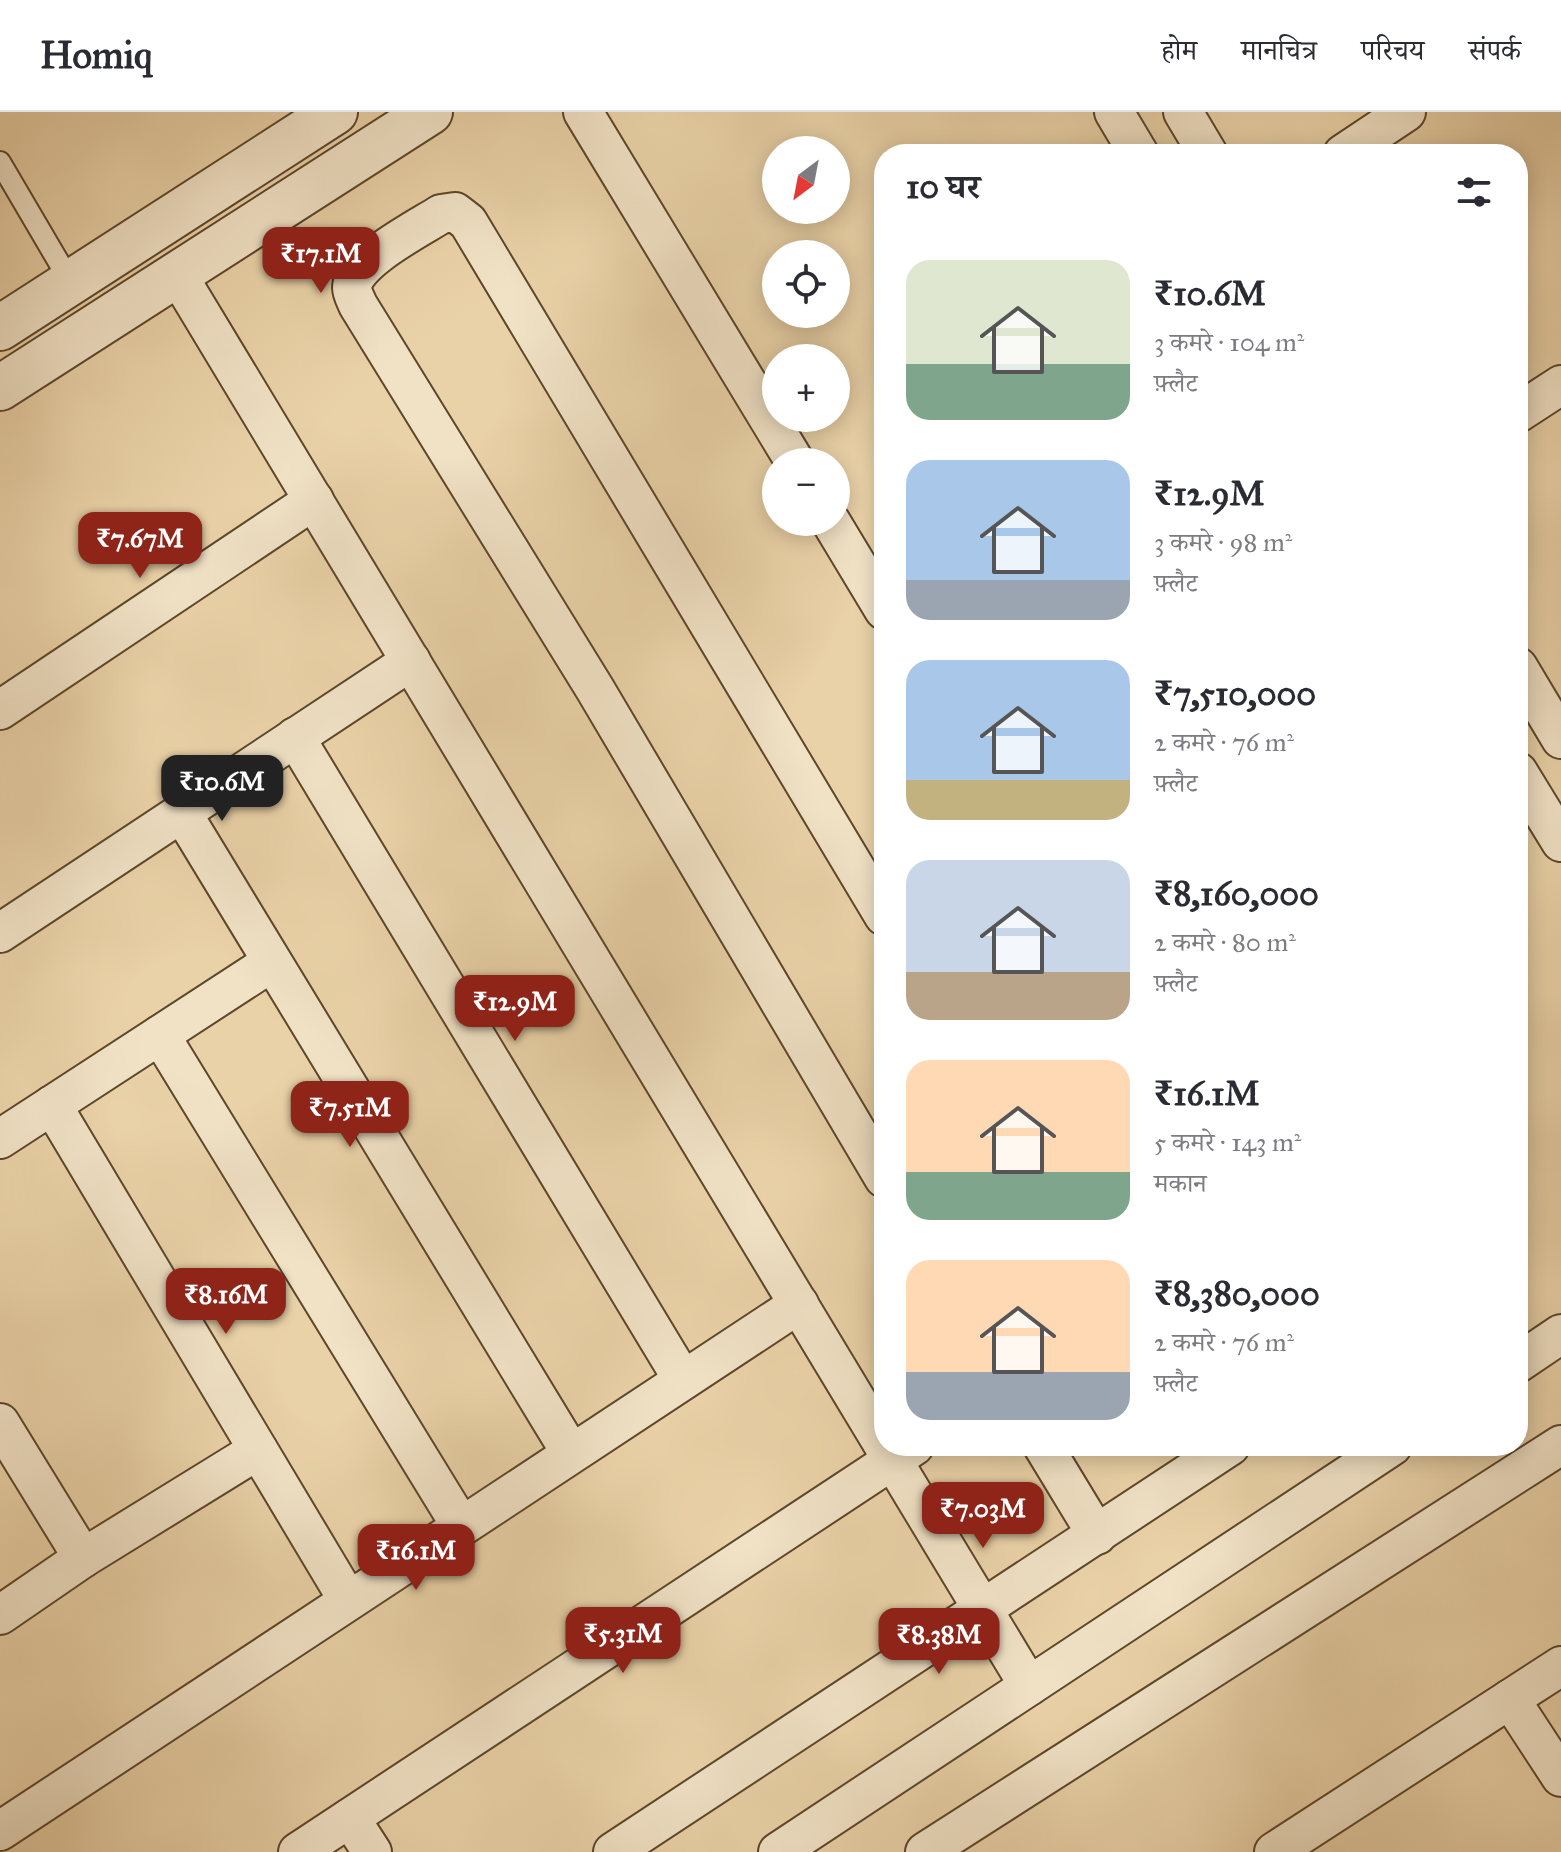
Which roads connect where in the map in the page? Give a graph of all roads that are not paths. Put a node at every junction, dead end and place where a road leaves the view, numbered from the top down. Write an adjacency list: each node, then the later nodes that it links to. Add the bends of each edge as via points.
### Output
1 (335, 112): 12 (street)
2 (430, 112): 11 (street)
3 (583, 112): 17 (street)
4 (1114, 112): 7 (street)
5 (1183, 112): 8 (street)
6 (1406, 112): 9 (street)
7 (1133, 144)
8 (1202, 144)
9 (1358, 144)
10 (0, 162): 12 (lane)
11 (177, 274): 15 (street); 18 (street)
12 (71, 283): 13 (street)
13 (0, 328)
14 (1561, 385): 16 (street)
15 (0, 388)
16 (1528, 406)
17 (787, 448)
18 (314, 500): 21 (street); 23 (street)
19 (839, 536): 20 (street)
20 (874, 593)
21 (411, 661): 24 (street); 36 (street)
22 (1528, 684): 25 (street)
23 (0, 710)
24 (295, 737): 27 (street); 39 (street)
25 (1561, 739)
26 (1528, 788): 28 (street)
27 (182, 813): 30 (street); 31 (street)
28 (1561, 842)
29 (874, 899): 35 (street, via 468,222 455,212 441,214 365,263 351,289 358,305 595,689)
30 (0, 933)
31 (272, 962): 32 (street); 44 (street)
32 (160, 1035): 33 (street); 50 (street)
33 (52, 1105): 34 (street); 43 (street)
34 (0, 1139)
35 (874, 1161)
36 (799, 1304): 39 (street); 40 (street)
37 (1561, 1334): 38 (street)
38 (1528, 1356)
39 (683, 1380): 44 (street)
40 (874, 1418)
41 (0, 1423): 52 (street)
42 (1560, 1449): 66 (street)
43 (258, 1450): 52 (street); 53 (street)
44 (571, 1453): 50 (street)
45 (884, 1456): 60 (street)
46 (898, 1456): 54 (street)
47 (1049, 1456): 51 (street)
48 (1206, 1456): 51 (street)
49 (1377, 1456): 57 (street)
50 (461, 1526): 53 (street)
51 (1097, 1535): 54 (street)
52 (83, 1558): 55 (street)
53 (348, 1600): 61 (street)
54 (983, 1610): 57 (street); 64 (street)
55 (0, 1615)
56 (1561, 1666): 58 (street)
57 (1029, 1686): 65 (street)
58 (1510, 1699): 59 (street); 67 (street)
59 (1561, 1777)
60 (350, 1818): 62 (street); 63 (street)
61 (0, 1831)
62 (298, 1852)
63 (372, 1852)
64 (613, 1852)
65 (778, 1852)
66 (925, 1852)
67 (1274, 1852)

